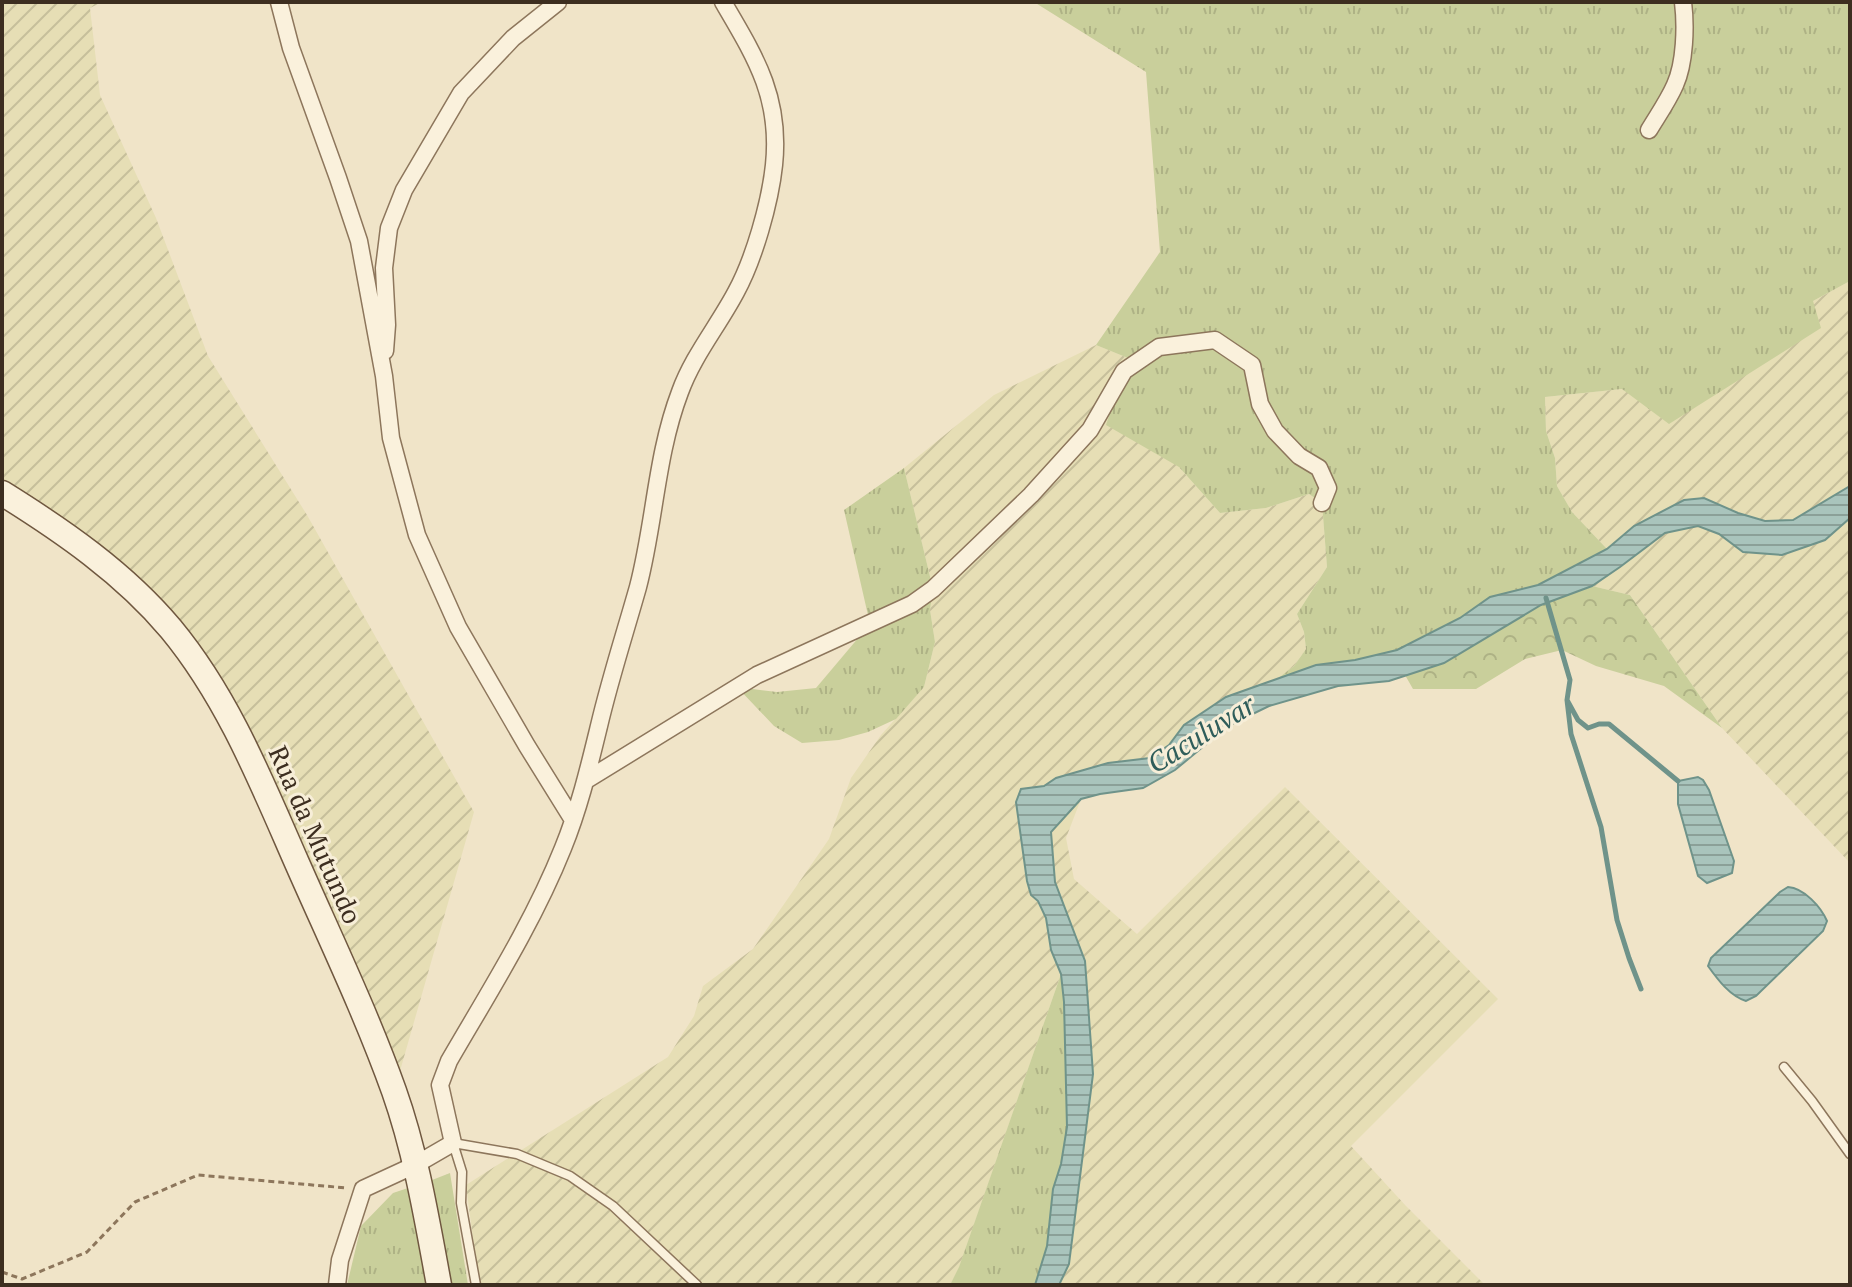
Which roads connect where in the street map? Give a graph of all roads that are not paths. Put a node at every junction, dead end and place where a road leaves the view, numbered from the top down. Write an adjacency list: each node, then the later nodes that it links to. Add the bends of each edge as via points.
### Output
1 (279, 2): 6 (street, via 359,241)
2 (558, 2): 6 (street, via 513,38 461,93 404,190 389,228 384,268)
3 (723, 2): 9 (street, via 768,89 775,119 774,166 761,230 737,291 702,346 676,404 642,569)
4 (1683, 2): 5 (street, via 1681,67)
5 (1649, 130)
6 (384, 376): 10 (street, via 391,438 417,535 458,627)
7 (2, 493): 14 (main road, Rua da Mutundo, via 124,581 200,667 250,756 352,990 394,1092)
8 (1322, 503): 9 (street, via 1328,488 1319,468 1275,431 1260,404 1252,365 1215,340 1159,347 1124,371 1090,430 933,589 912,604 757,675)
9 (585, 781): 10 (street)
10 (573, 820): 12 (street, via 541,898 440,1085)
11 (1784, 1067): 13 (lane)
12 (453, 1143): 14 (street); 17 (lane, via 462,1172 461,1203); 18 (lane, via 517,1154 570,1176 613,1206)
13 (1850, 1154)
14 (415, 1165): 15 (street, via 363,1189); 16 (main road, Rua da Mutundo)
15 (337, 1285)
16 (439, 1285)
17 (476, 1285)
18 (697, 1285)

